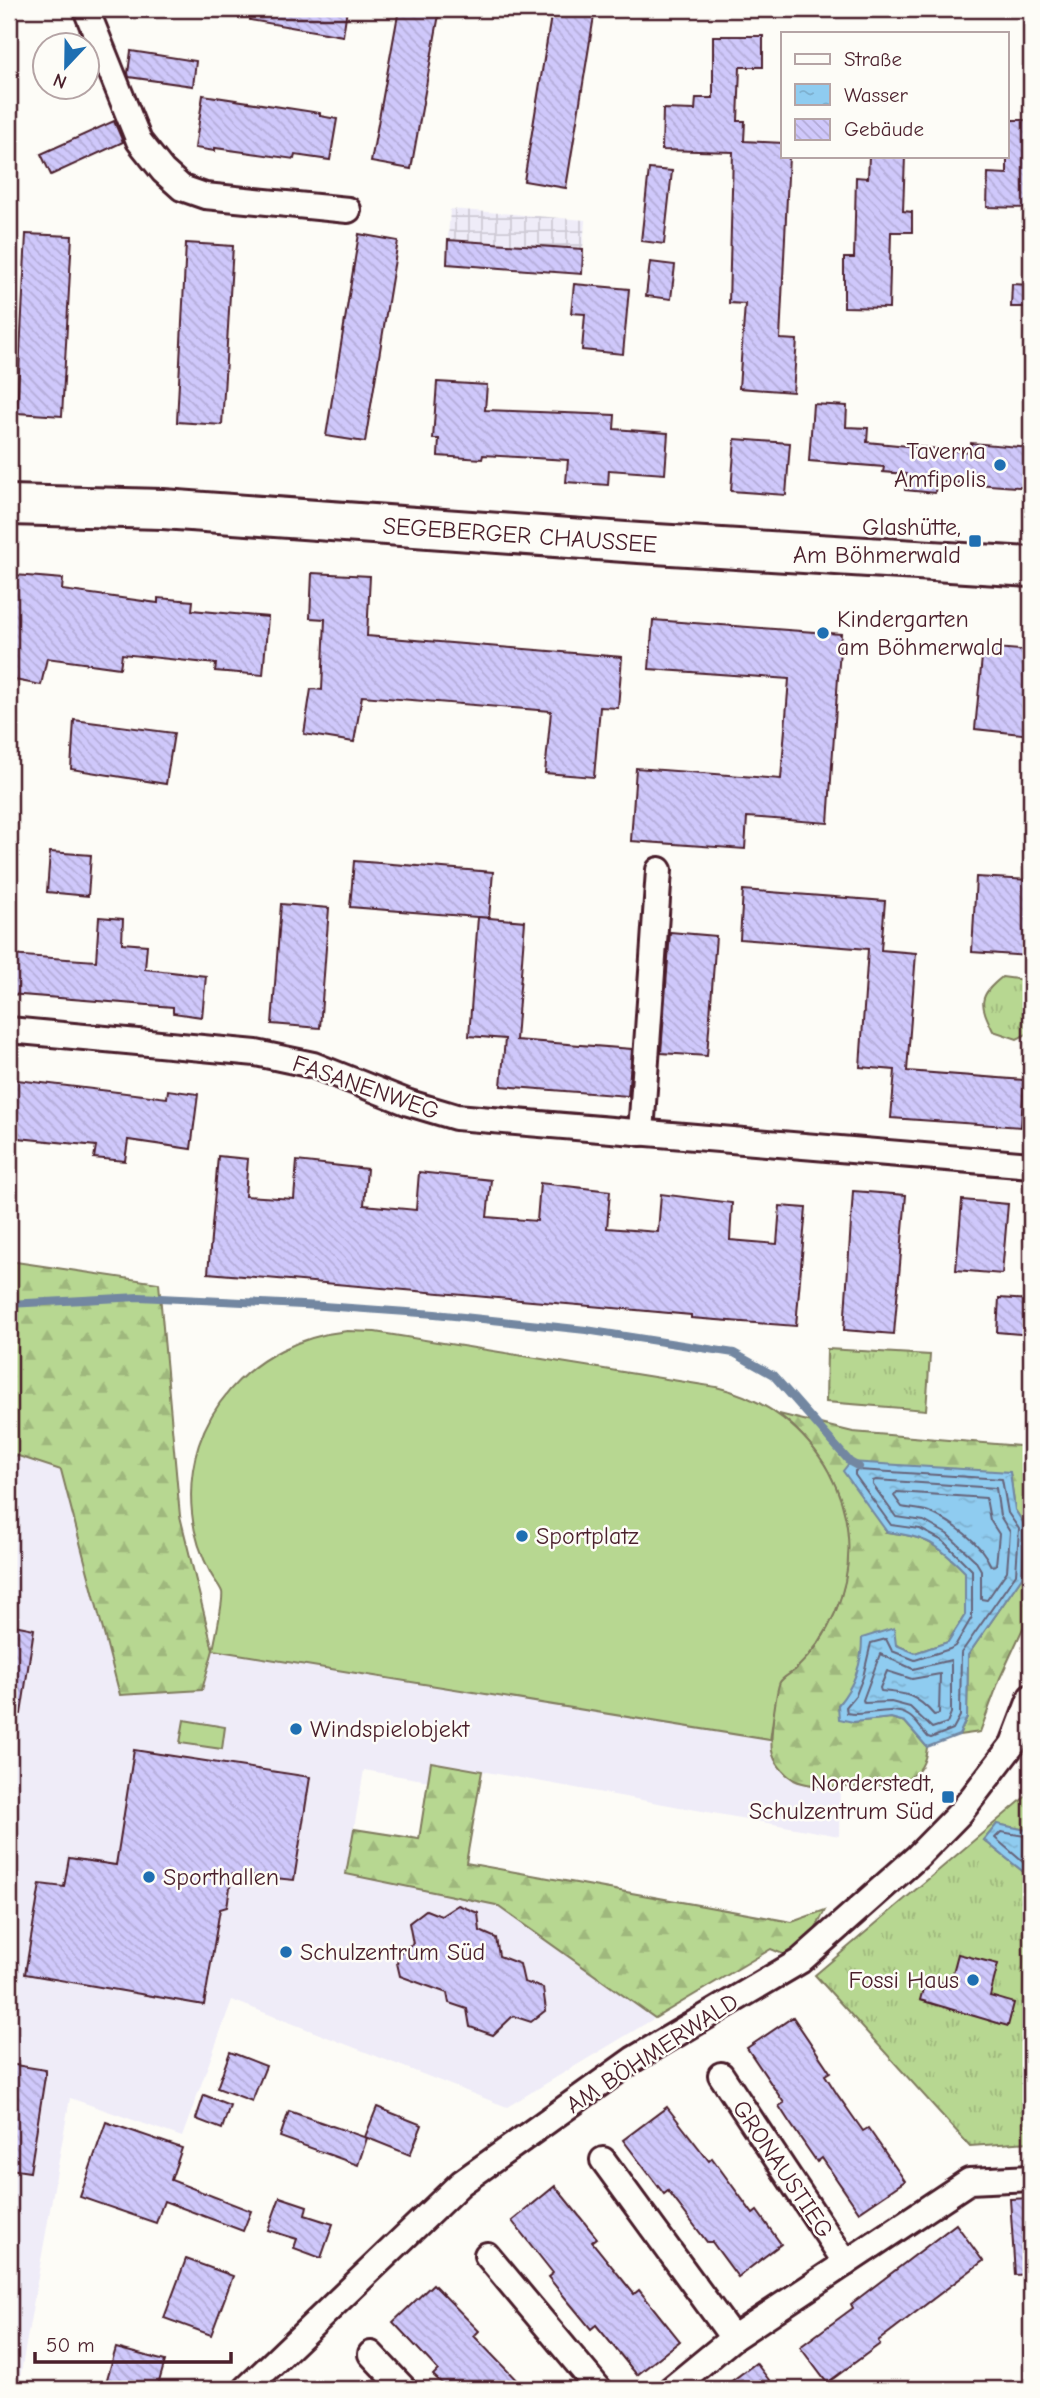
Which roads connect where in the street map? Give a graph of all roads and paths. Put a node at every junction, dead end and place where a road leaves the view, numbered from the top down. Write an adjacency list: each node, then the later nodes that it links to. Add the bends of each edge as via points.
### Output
1 (86, 9): 2 (street, via 139,141 182,188 205,196)
2 (348, 210)
3 (9, 505): 4 (main road, SEGEBERGER CHAUSSEE, via 163,509)
4 (1031, 567)
5 (659, 870): 7 (street)
6 (9, 1030): 7 (street, FASANENWEG, via 256,1053 313,1065 456,1117)
7 (641, 1133): 8 (street, FASANENWEG)
8 (1031, 1165)
9 (1031, 1698): 17 (street, AM BÖHMERWALD, via 1013,1744 961,1812 800,1961 634,2059 461,2183)
10 (721, 2076): 14 (street, GRONAUSTIEG)
11 (603, 2160): 15 (street)
12 (1031, 2178): 14 (street, GRONAUSTIEG, via 969,2181)
13 (486, 2255): 19 (street)
14 (846, 2263): 15 (street, GRONAUSTIEG)
15 (733, 2338): 20 (street, GRONAUSTIEG)
16 (370, 2354): 18 (street)
17 (246, 2389)
18 (404, 2389)
19 (599, 2389)
20 (671, 2389)

